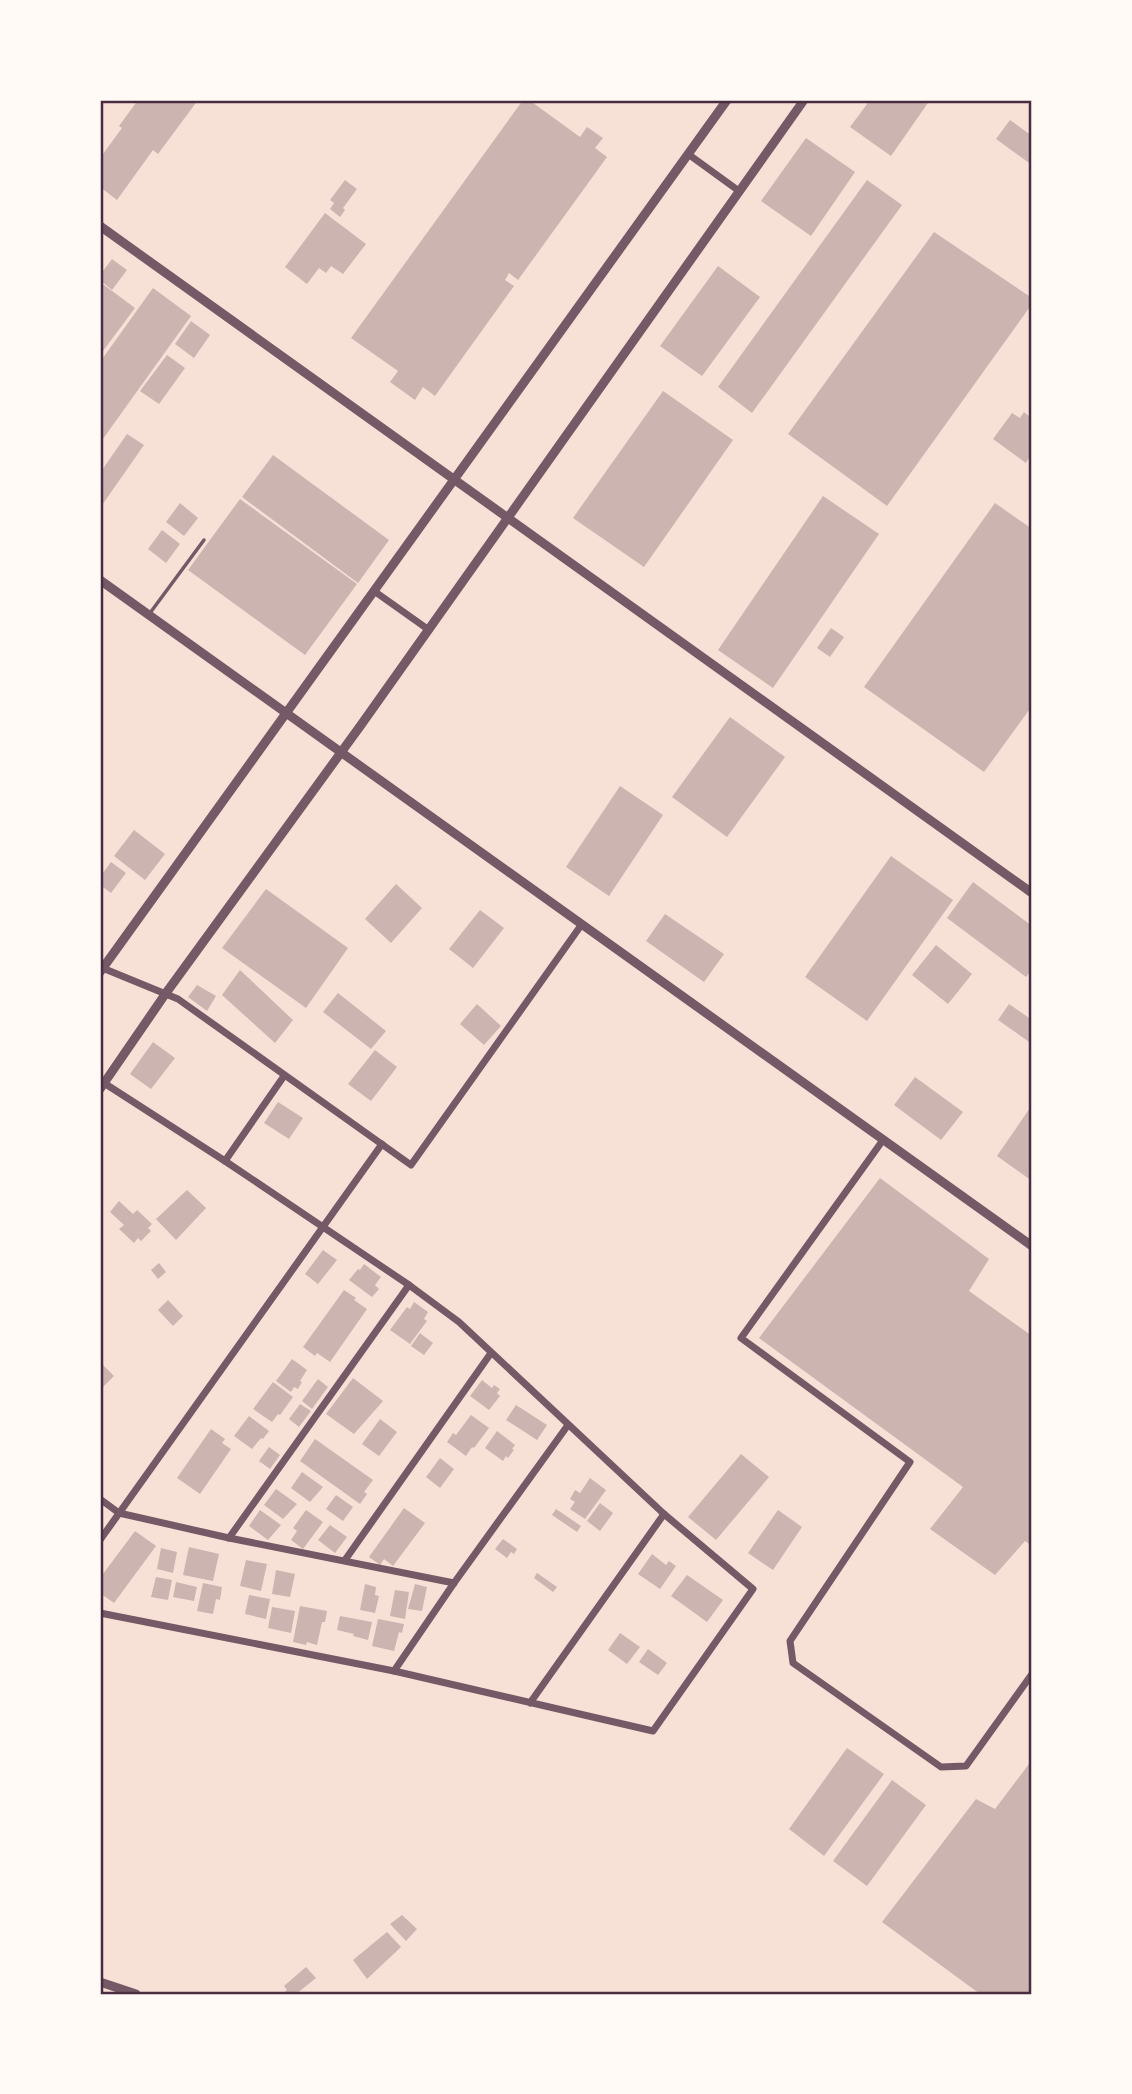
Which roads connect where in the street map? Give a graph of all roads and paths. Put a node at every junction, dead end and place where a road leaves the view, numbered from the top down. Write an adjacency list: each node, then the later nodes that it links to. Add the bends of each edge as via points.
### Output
1 (727, 100): 3 (street)
2 (804, 100): 4 (street)
3 (688, 154): 4 (street); 6 (street)
4 (739, 191): 7 (street)
5 (100, 226): 6 (street)
6 (452, 480): 7 (street); 10 (street)
7 (507, 519): 12 (street); 15 (street)
8 (204, 540): 11 (lane)
9 (100, 580): 11 (street)
10 (374, 591): 12 (street); 13 (street)
11 (149, 615): 13 (street)
12 (429, 630): 14 (street)
13 (287, 713): 14 (street); 17 (street)
14 (342, 752): 16 (street); 18 (street)
15 (1032, 893)
16 (582, 924): 21 (street); 22 (street, via 411,1165)
17 (101, 969): 18 (street)
18 (166, 993): 19 (street); 20 (street)
19 (284, 1076): 22 (street); 23 (street)
20 (102, 1086): 23 (street)
21 (884, 1140): 25 (street); 38 (street, via 741,1338 910,1462 790,1641 793,1663 941,1767 966,1766)
22 (382, 1144): 24 (street)
23 (225, 1161): 24 (street)
24 (324, 1227): 26 (street); 30 (street)
25 (1032, 1246)
26 (409, 1285): 27 (street); 32 (street)
27 (491, 1353): 28 (street); 34 (street)
28 (568, 1424): 31 (street); 35 (street)
29 (100, 1499): 30 (street)
30 (119, 1513): 32 (street); 33 (street)
31 (664, 1514): 39 (street); 39 (street, via 753,1589 668,1710 653,1731)
32 (229, 1538): 34 (street)
33 (100, 1540)
34 (345, 1560): 35 (street)
35 (454, 1583): 37 (street)
36 (100, 1614): 37 (street)
37 (394, 1671): 39 (street)
38 (1032, 1674)
39 (530, 1703)
40 (100, 1982): 41 (street)
41 (136, 1994)

